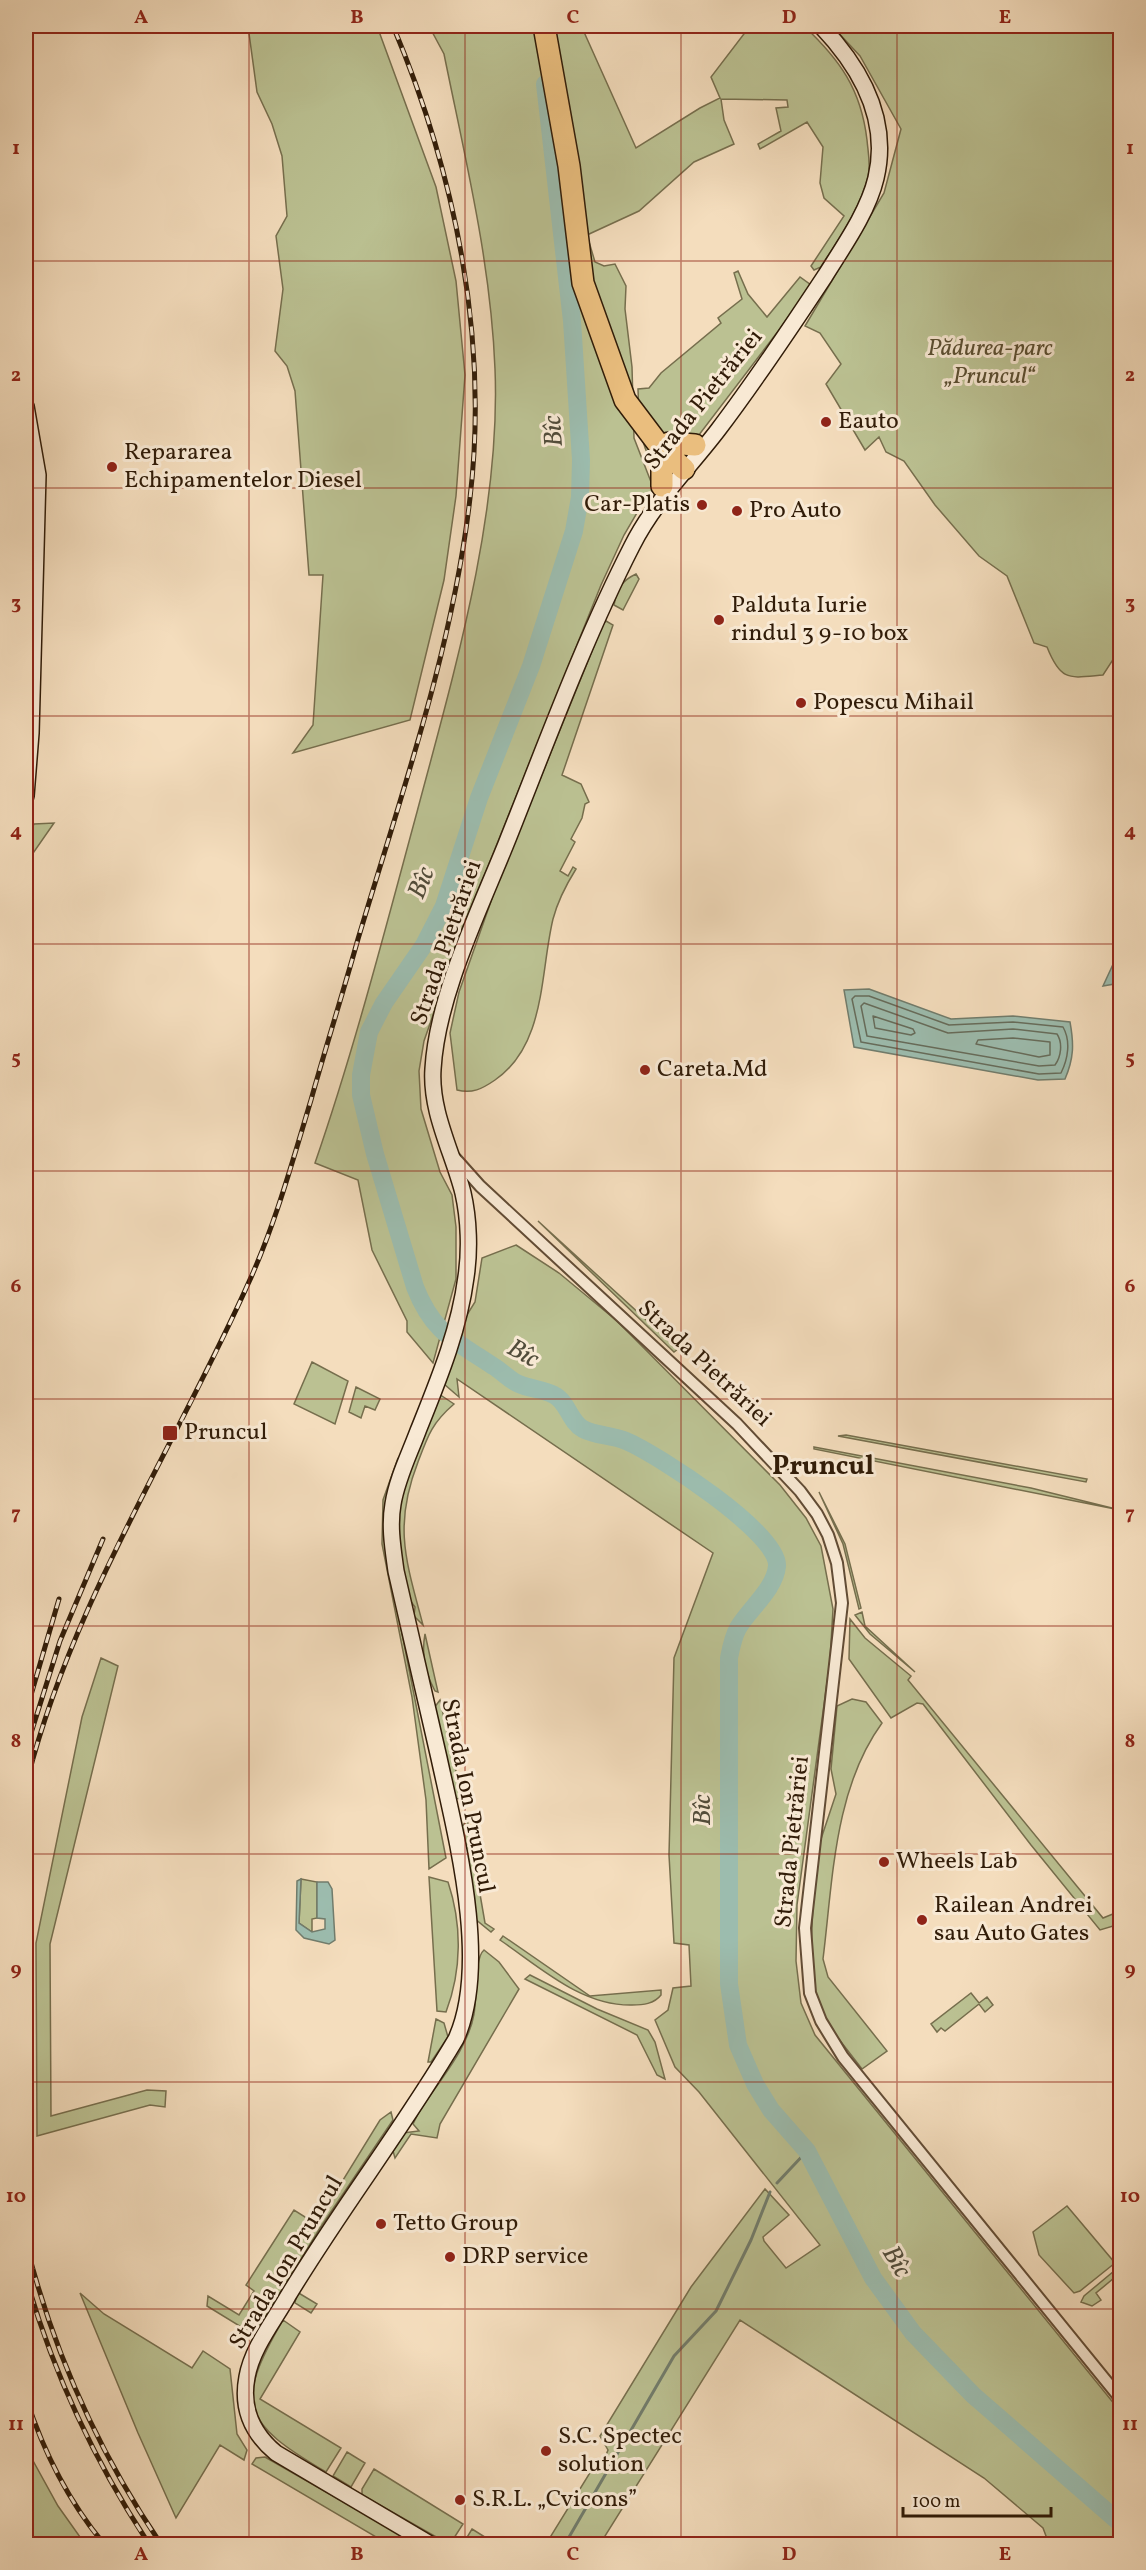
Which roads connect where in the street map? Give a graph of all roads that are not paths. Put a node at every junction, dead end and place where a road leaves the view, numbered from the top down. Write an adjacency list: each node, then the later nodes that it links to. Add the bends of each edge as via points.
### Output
1 (544, 26): 4 (highway, via 569,166 582,282 628,405)
2 (821, 26): 5 (street, Strada Pietrăriei, via 845,52 866,87 878,119 875,182 836,258 784,337 764,356)
3 (26, 406): 8 (street, via 38,475)
4 (665, 446): 5 (highway); 6 (highway)
5 (686, 459): 6 (street, Strada Pietrăriei); 7 (street, Strada Pietrăriei, via 632,544)
6 (662, 486): 7 (street, Strada Pietrăriei, via 626,538 603,589)
7 (597, 620): 9 (street, Strada Pietrăriei, via 446,1003 432,1075)
8 (26, 796)
9 (451, 1153): 10 (street, Strada Pietrăriei, via 480,1186 737,1424 817,1514 837,1563 842,1604 805,1928 814,2008 843,2056); 11 (street, Strada Ion Pruncul, via 464,1197 468,1260 459,1314 444,1365 398,1482 391,1527 396,1571 459,1851 469,1945 466,2007 462,2025 447,2054 261,2343 247,2378 246,2404 256,2433 276,2453)
10 (1120, 2398)
11 (430, 2544)

